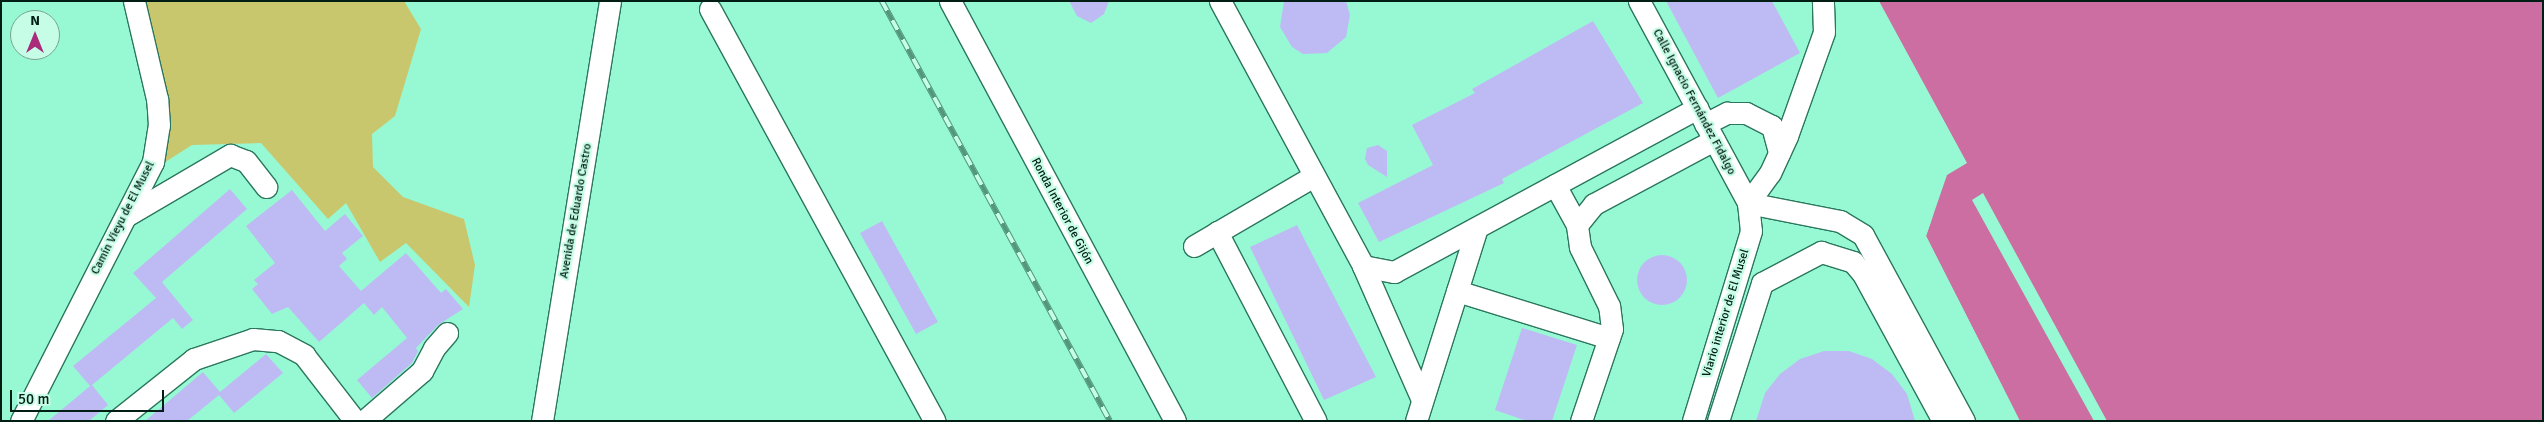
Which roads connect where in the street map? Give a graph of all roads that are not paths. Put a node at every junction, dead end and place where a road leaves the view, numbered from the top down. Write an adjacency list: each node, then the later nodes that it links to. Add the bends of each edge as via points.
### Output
1 (134, 1): 14 (street, Camín Vieyu de El Musel, via 157,99 159,125 153,162)
2 (610, 1): 28 (street, Avenida de Eduardo Castro)
3 (950, 1): 30 (street, Ronda Interior de Gijón)
4 (1220, 1): 10 (street)
5 (1639, 1): 8 (street, Calle Ignacio Fernández Fidalgo)
6 (1823, 1): 9 (street, via 1824,32)
7 (710, 9): 29 (street)
8 (1705, 124): 9 (street, via 1727,113 1746,113 1772,126); 11 (street); 13 (street, Calle Ignacio Fernández Fidalgo); 15 (street, via 1594,204)
9 (1779, 153): 13 (street, via 1770,173)
10 (1314, 176): 17 (street); 19 (street)
11 (1555, 185): 15 (street); 16 (street)
12 (266, 187): 14 (street, via 246,161 230,155)
13 (1748, 203): 34 (street, Viario interior de El Musel, via 1751,231); 37 (street, via 1840,221 1863,235)
14 (126, 216): 24 (street, Camín Vieyu de El Musel)
15 (1576, 226): 22 (street, via 1580,247 1609,306 1612,329)
16 (1477, 228): 19 (street, via 1394,272); 20 (street)
17 (1217, 232): 18 (street); 31 (street)
18 (1194, 246)
19 (1363, 266): 23 (street)
20 (1457, 291): 22 (street); 23 (street)
21 (447, 333): 27 (street, via 434,348 422,371)
22 (1609, 338): 33 (street)
23 (1422, 400): 32 (street)
24 (21, 421)
25 (116, 421): 26 (street, via 194,359 253,339 278,341 304,355)
26 (354, 421)
27 (364, 421)
28 (542, 421)
29 (935, 421)
30 (1175, 421)
31 (1316, 421)
32 (1416, 421)
33 (1581, 421)
34 (1693, 421)
35 (1718, 421): 36 (street, via 1762,283 1821,252 1853,262 1863,274)
36 (1943, 421)
37 (1964, 421)

